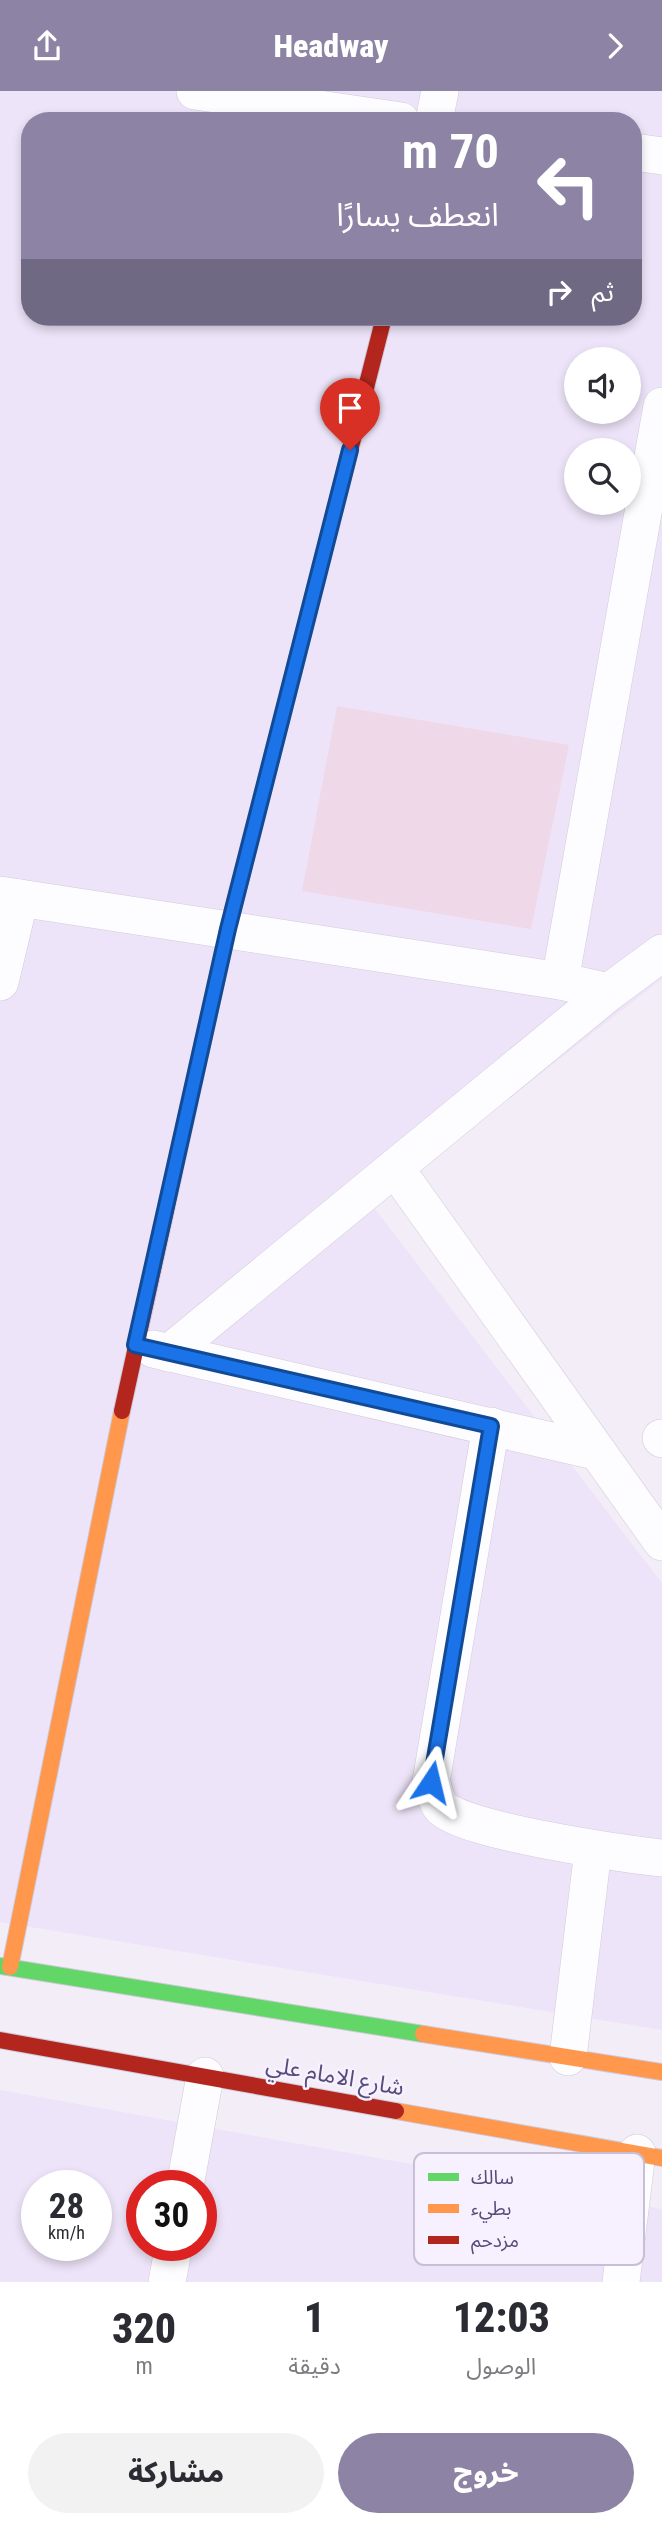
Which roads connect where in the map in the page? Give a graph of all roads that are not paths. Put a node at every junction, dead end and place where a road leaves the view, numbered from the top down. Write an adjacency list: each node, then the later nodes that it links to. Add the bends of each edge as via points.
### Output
1 (195, 91): 3 (street)
2 (440, 91): 4 (street)
3 (339, 112)
4 (436, 112)
5 (642, 153): 6 (street)
6 (662, 156)
7 (382, 326): 10 (street)
8 (662, 406): 12 (street)
9 (10, 896): 10 (street); 13 (street)
10 (228, 929): 12 (street); 16 (street)
11 (662, 953): 14 (street)
12 (560, 981): 14 (street)
13 (0, 982)
14 (609, 992): 15 (street)
15 (395, 1168): 16 (street); 18 (street)
16 (152, 1349): 17 (street); 22 (street)
17 (491, 1426): 18 (street); 20 (street, via 431,1782 441,1807 466,1821)
18 (594, 1451): 19 (street)
19 (662, 1542)
20 (593, 1850): 21 (street); 24 (street)
21 (662, 1858)
22 (5, 1966): 24 (street)
23 (0, 2040): 26 (street, شارع الامام علي)
24 (568, 2056): 25 (street)
25 (662, 2072)
26 (205, 2076): 27 (street, شارع الامام علي); 29 (street)
27 (632, 2153)
28 (649, 2156): 30 (street)
29 (188, 2170)
30 (644, 2178)
31 (171, 2261): 32 (street)
32 (167, 2282)

